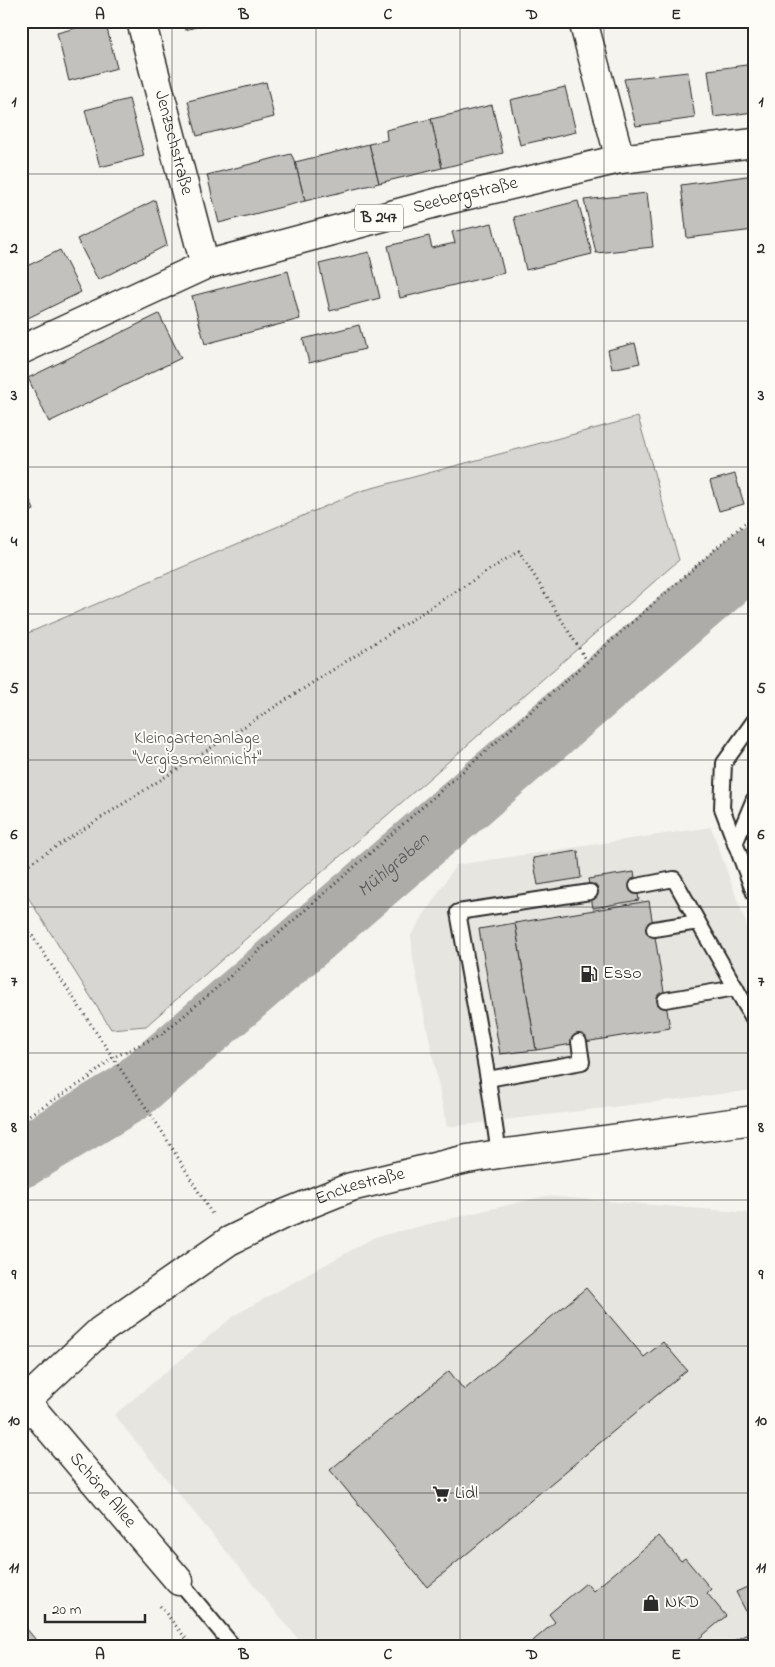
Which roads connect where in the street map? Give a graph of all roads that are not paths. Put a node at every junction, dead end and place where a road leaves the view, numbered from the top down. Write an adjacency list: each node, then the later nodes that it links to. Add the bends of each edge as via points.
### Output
1 (141, 21): 5 (main road, Jenzschstraße)
2 (583, 21): 4 (main road)
3 (754, 143): 4 (main road, Seebergstraße / B 247)
4 (620, 159): 5 (main road, Seebergstraße / B 247, via 443,201)
5 (205, 265): 6 (main road, Seebergstraße / B 247)
6 (21, 350)
7 (754, 721): 9 (lane, via 724,763 722,808)
8 (754, 799): 9 (lane)
9 (735, 844): 12 (lane)
10 (636, 886): 13 (lane, via 674,879)
11 (590, 892): 19 (lane, via 458,912)
12 (754, 893)
13 (698, 922): 14 (lane); 15 (lane)
14 (654, 929)
15 (736, 988): 16 (lane); 17 (lane)
16 (665, 1000)
17 (754, 1020)
18 (578, 1042): 19 (lane, via 582,1062)
19 (488, 1079): 21 (lane)
20 (754, 1120): 21 (main road, Enckestraße)
21 (499, 1154): 22 (main road, Enckestraße, via 352,1186 229,1241 100,1331)
22 (23, 1402): 23 (main road, Schöne Allee)
23 (179, 1581): 24 (lane)
24 (233, 1646)

